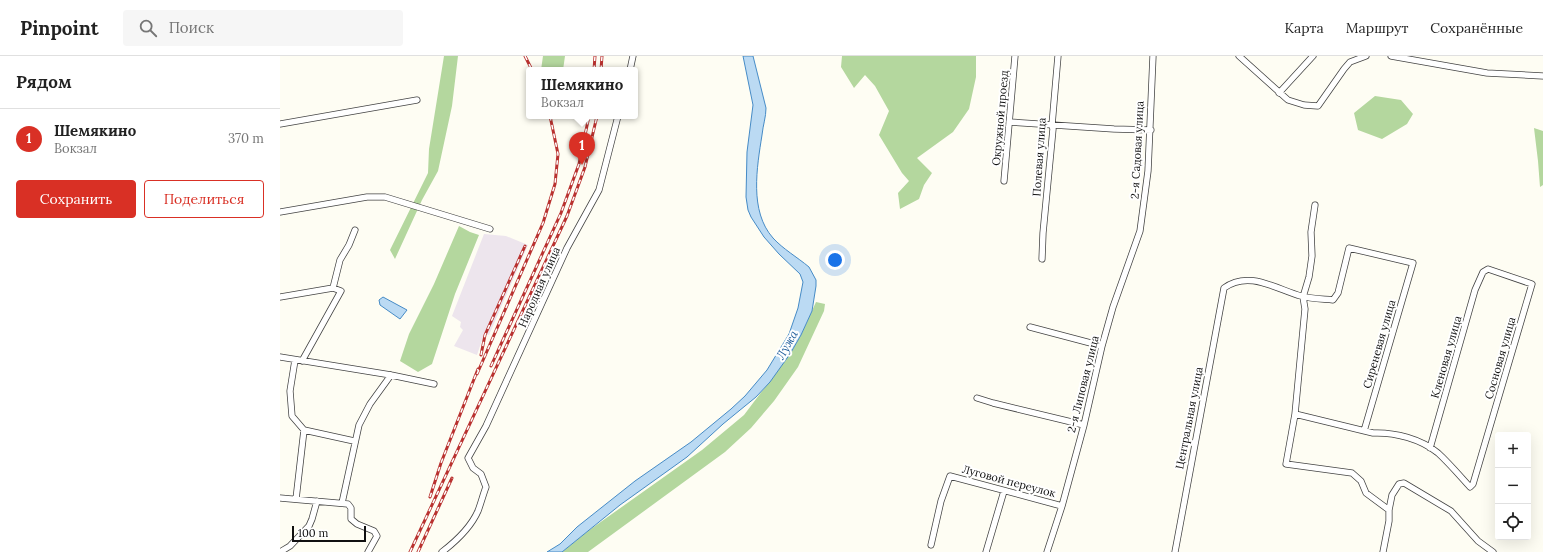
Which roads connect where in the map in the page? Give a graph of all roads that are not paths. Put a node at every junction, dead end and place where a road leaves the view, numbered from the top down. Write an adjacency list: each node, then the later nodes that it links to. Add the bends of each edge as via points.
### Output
1 (633, 56): 9 (street)
2 (1015, 56): 14 (street, Окружной проезд)
3 (1058, 56): 16 (street, Полевая улица)
4 (1152, 56): 17 (street, 2-я Садовая улица)
5 (1238, 56): 11 (street)
6 (1312, 56): 11 (street)
7 (1366, 56): 11 (street, via 1350,62 1318,106 1288,100)
8 (1391, 56): 10 (street, via 1487,72)
9 (631, 67)
10 (1543, 76)
11 (1279, 93)
12 (417, 100): 15 (street)
13 (617, 119): 53 (street, Народная улица, via 599,190 567,248 486,426 468,458 473,468 481,474 486,487 477,513 465,530)
14 (1009, 122): 16 (street); 18 (street, Окружной проезд)
15 (280, 124)
16 (1052, 125): 17 (street); 23 (street, Полевая улица)
17 (1150, 130): 24 (street, 2-я Садовая улица, via 1148,171 1140,232)
18 (1004, 181)
19 (1315, 204): 28 (street, via 1311,232 1312,256 1309,277)
20 (280, 212): 21 (street, via 367,197 385,198)
21 (490, 229)
22 (354, 230): 26 (street, via 340,260)
23 (1042, 259)
24 (1127, 267): 30 (street, 2-я Липовая улица)
25 (1483, 272): 42 (street, Кленовая улица, via 1475,290); 42 (street, Сосновая улица, via 1488,268 1532,284 1473,484 1470,487 1438,453)
26 (333, 288): 27 (street); 33 (street, via 342,290)
27 (280, 297)
28 (1302, 297): 37 (street, via 1305,309); 40 (street, Сиреневая улица, via 1333,300 1338,293 1349,248 1413,263); 56 (street, Центральная улица, via 1264,282 1240,280 1224,288)
29 (1030, 326): 30 (street)
30 (1102, 346): 38 (street, 2-я Липовая улица)
31 (280, 357): 32 (street)
32 (295, 360): 33 (street); 39 (street, via 290,391 292,416)
33 (302, 361): 34 (street)
34 (391, 375): 35 (street); 41 (street, via 370,404)
35 (434, 384)
36 (977, 398): 38 (street)
37 (1295, 414): 40 (street); 49 (street, via 1286,464 1352,472 1361,481 1366,493)
38 (1084, 425): 48 (street, 2-я Липовая улица)
39 (304, 430): 41 (street); 45 (street)
40 (1364, 430): 42 (street, via 1407,438)
41 (354, 440): 47 (street)
42 (1430, 448)
43 (1004, 491): 48 (street, Луговой переулок); 50 (street, Луговой переулок, via 950,476 941,501); 54 (street)
44 (280, 498): 45 (street)
45 (296, 499): 46 (street)
46 (317, 501): 47 (street); 51 (street, via 308,526 290,546)
47 (342, 503): 52 (street, via 348,504 351,508 351,519 356,524 374,530 377,536)
48 (1062, 506): 55 (street, 2-я Липовая улица)
49 (1389, 510): 57 (street); 58 (street, via 1392,495 1399,484 1404,483 1451,511 1478,541)
50 (931, 545)
51 (280, 552)
52 (368, 552)
53 (442, 552)
54 (986, 552)
55 (1047, 552)
56 (1174, 552)
57 (1382, 552)
58 (1493, 552)

